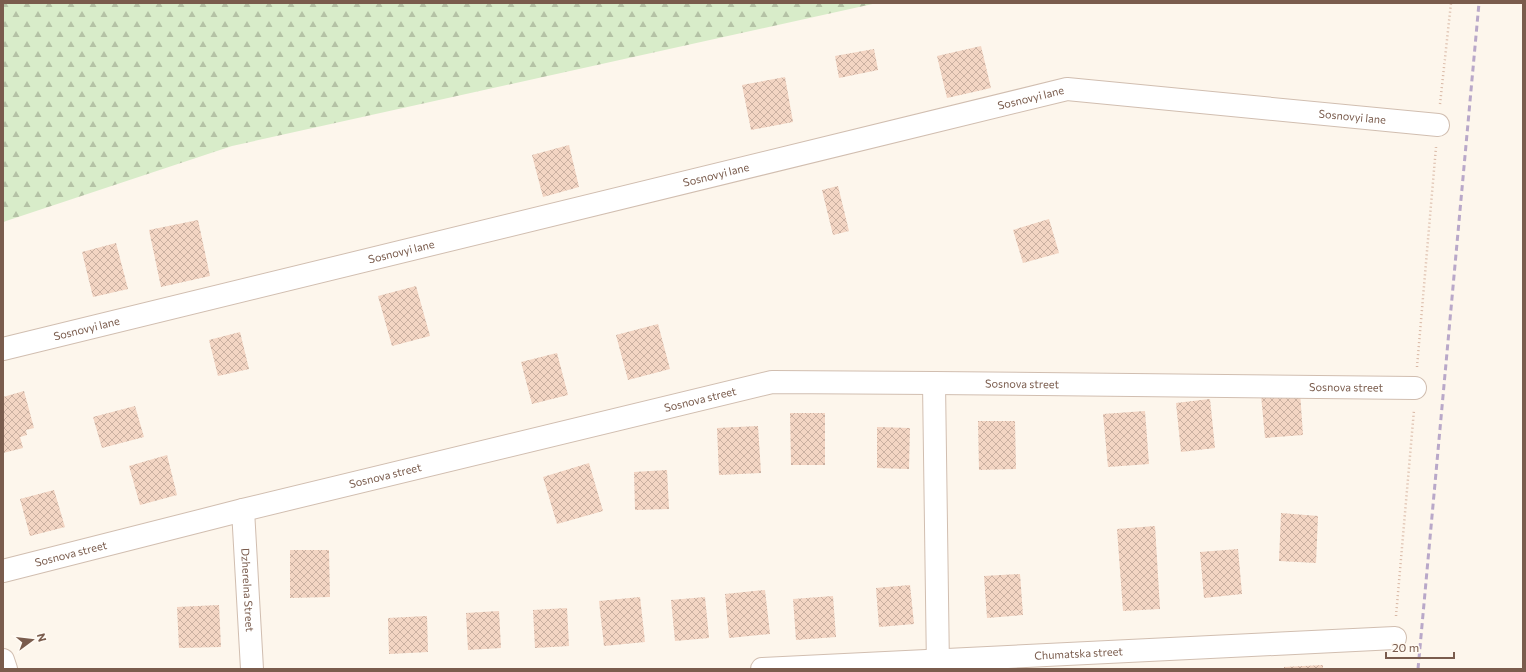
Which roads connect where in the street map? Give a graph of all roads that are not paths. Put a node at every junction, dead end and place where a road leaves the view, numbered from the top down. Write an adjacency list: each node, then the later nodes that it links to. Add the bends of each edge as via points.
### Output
1 (1438, 125): 2 (street, Sosnovyi lane, via 1067,89)
2 (3, 349)
3 (934, 383): 4 (street, Sosnova street); 5 (street, Sosnova street, via 772,382); 9 (street)
4 (1415, 388)
5 (243, 510): 6 (street, Sosnova street); 11 (street, Dzherelna Street)
6 (3, 570)
7 (1395, 638): 9 (street, Chumatska street)
8 (3, 660): 10 (street)
9 (937, 664): 12 (street, Chumatska street)
10 (6, 669)
11 (252, 669)
12 (762, 669)

